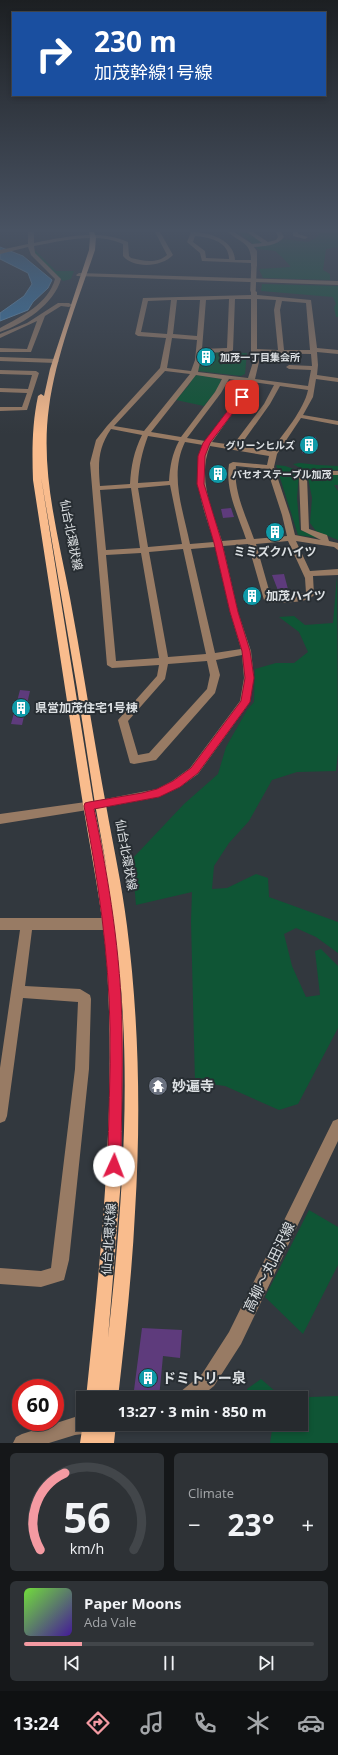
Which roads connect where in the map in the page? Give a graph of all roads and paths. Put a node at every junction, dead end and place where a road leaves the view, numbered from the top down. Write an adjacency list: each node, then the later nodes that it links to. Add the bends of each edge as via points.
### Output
1 (46, 299): 13 (street, via 41,306)
2 (71, 299): 11 (main road, 仙台北環状線)
3 (73, 299): 24 (main road, 仙台北環状線)
4 (145, 299): 15 (street, via 138,334)
5 (174, 299): 15 (street)
6 (203, 299): 16 (street)
7 (232, 299): 18 (street, via 230,350)
8 (254, 299): 19 (street)
9 (279, 299): 21 (street, via 277,310)
10 (284, 299): 20 (street, via 309,301)
11 (69, 305): 12 (street, via 60,304); 24 (main road, 仙台北環状線)
12 (42, 316): 14 (street, via 16,331); 17 (street, via 30,351)
13 (0, 330)
14 (0, 336)
15 (169, 336): 16 (street); 27 (street)
16 (200, 338): 18 (street)
17 (0, 350)
18 (199, 351): 29 (street)
19 (254, 351): 21 (street); 32 (street, via 256,362)
20 (313, 351): 21 (street); 22 (street); 26 (street)
21 (281, 352)
22 (338, 352)
23 (0, 359): 24 (street)
24 (53, 361): 65 (main road, 仙台北環状線, via 43,428 44,476 82,688)
25 (289, 367): 26 (street)
26 (314, 368): 30 (street)
27 (163, 369): 29 (street); 41 (street)
28 (0, 372): 37 (street, via 36,373)
29 (194, 373): 31 (street); 42 (street)
30 (314, 377): 33 (street); 35 (street)
31 (226, 378): 32 (street); 43 (street, via 221,389)
32 (251, 380): 34 (street); 44 (street)
33 (338, 380)
34 (278, 384): 35 (street); 45 (street, via 267,404)
35 (312, 388): 39 (street)
36 (0, 390): 37 (street)
37 (30, 391): 38 (street, via 25,410)
38 (0, 409)
39 (299, 416): 40 (street); 46 (street)
40 (338, 423)
41 (109, 427): 42 (street); 51 (street, via 96,451 94,463)
42 (146, 434): 43 (street); 50 (street, via 135,465)
43 (182, 439): 44 (street); 49 (street, via 172,468)
44 (207, 443): 45 (street); 54 (street, via 202,456 200,484)
45 (235, 448): 46 (street)
46 (273, 454): 47 (street)
47 (270, 467): 52 (street); 53 (street, via 233,464 231,471)
48 (338, 473): 55 (street, via 309,473 303,476 305,530 324,537)
49 (173, 483): 50 (street); 56 (street)
50 (134, 485): 51 (street); 58 (street)
51 (97, 488): 59 (street)
52 (291, 538): 53 (street); 55 (street); 61 (street)
53 (251, 541): 54 (street); 61 (street, via 268,600 302,598 310,595)
54 (218, 543): 56 (street); 62 (street)
55 (325, 543): 57 (street)
56 (187, 545): 58 (street); 63 (street)
57 (338, 547)
58 (144, 549): 59 (street); 64 (street)
59 (103, 553): 64 (street, via 112,665)
60 (338, 572): 61 (street)
61 (308, 574)
62 (246, 651): 63 (street); 65 (street, via 249,678 245,702 194,771 159,793)
63 (212, 657): 64 (street); 64 (street, via 215,675 212,690 152,757 134,760 124,720 162,677)
64 (164, 661)
65 (94, 805): 66 (street); 69 (main road, 仙台北環状線, via 113,870); 70 (main road, 仙台北環状線)
66 (0, 819)
67 (0, 924): 68 (street)
68 (28, 924): 70 (street); 71 (street)
69 (121, 924): 70 (street); 76 (main road, 仙台北環状線, via 129,1006 130,1145 123,1273)
70 (108, 925): 75 (main road, 仙台北環状線, via 116,1029 114,1180)
71 (17, 992): 72 (street); 74 (street, via 80,995 85,999 82,1070 58,1274 41,1279)
72 (0, 1116)
73 (338, 1126): 77 (street, 高柳～丸田沢線, via 235,1338 208,1380)
74 (0, 1276)
75 (95, 1391)
76 (111, 1391)
77 (195, 1391)
78 (76, 1426): 81 (street)
79 (90, 1431): 82 (main road)
80 (106, 1431): 83 (main road)
81 (22, 1443)
82 (89, 1443)
83 (105, 1443)

